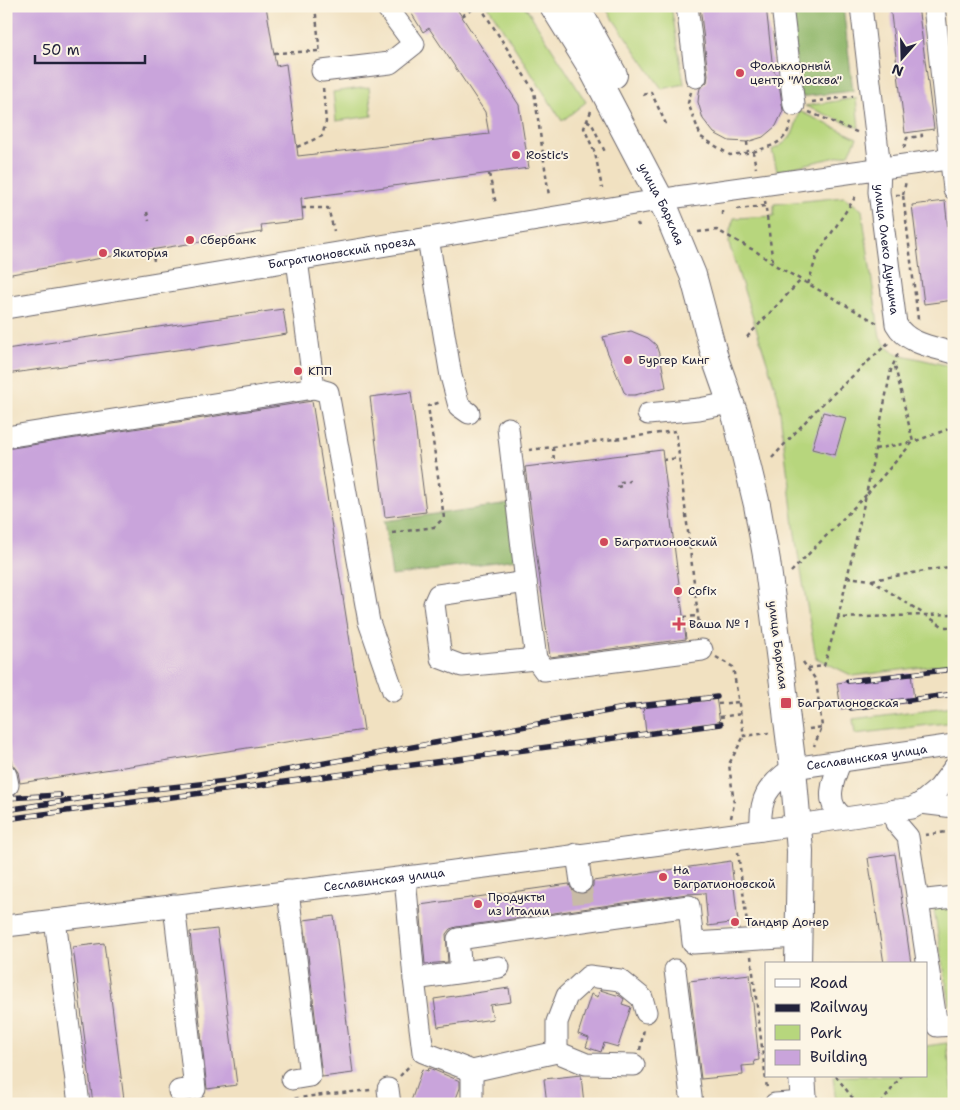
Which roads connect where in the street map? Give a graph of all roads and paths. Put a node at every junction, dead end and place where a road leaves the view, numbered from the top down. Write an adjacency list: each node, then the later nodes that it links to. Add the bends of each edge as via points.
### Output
1 (315, 6): 12 (path)
2 (386, 6): 12 (street, via 414,44 390,63)
3 (479, 6): 10 (path); 34 (path, via 534,90)
4 (553, 6): 37 (main road, улица Барклая)
5 (576, 6): 37 (main road, улица Барклая, via 607,62)
6 (688, 6): 13 (street)
7 (782, 6): 16 (street)
8 (861, 6): 30 (street, улица Олеко Дундича)
9 (934, 6): 29 (street)
10 (462, 16)
11 (274, 53): 12 (path)
12 (321, 61): 23 (path, via 326,122 322,136)
13 (696, 76): 26 (path, via 688,103 701,137 730,155)
14 (643, 95): 18 (path, via 651,92)
15 (860, 95): 16 (path)
16 (794, 105): 21 (path); 27 (path, via 790,131 779,143)
17 (587, 120): 25 (path)
18 (666, 124)
19 (584, 128): 32 (path, via 595,153)
20 (921, 131): 24 (path, via 922,136 907,138)
21 (864, 136)
22 (747, 142): 26 (path)
23 (297, 147)
24 (904, 149)
25 (605, 152)
26 (748, 152): 27 (path)
27 (753, 152): 28 (path)
28 (755, 158)
29 (952, 158): 30 (street); 33 (street)
30 (880, 168): 37 (street, улица Олеко Дундича); 64 (street, улица Олеко Дундича, via 879,192 896,324 909,339)
31 (489, 174): 39 (path)
32 (602, 188)
33 (954, 190)
34 (549, 196)
35 (856, 196): 57 (path, via 817,255)
36 (892, 196): 60 (path, via 904,195 918,319)
37 (669, 198): 51 (street, Багратионовский проезд); 68 (main road, улица Барклая, via 697,240 715,294 730,358)
38 (765, 198): 40 (path)
39 (496, 204)
40 (766, 206): 42 (path); 55 (path)
41 (302, 208): 50 (path, via 328,208)
42 (737, 209)
43 (722, 211): 45 (path)
44 (147, 212): 46 (path)
45 (722, 215)
46 (149, 221)
47 (637, 223): 48 (path)
48 (642, 224)
49 (717, 230): 55 (path)
50 (334, 231)
51 (428, 238): 53 (street, Багратионовский проезд); 67 (street, via 446,350)
52 (152, 249): 54 (path)
53 (297, 260): 58 (street, Багратионовский проезд); 66 (street)
54 (154, 261)
55 (773, 264): 56 (path)
56 (801, 280): 57 (path); 61 (path)
57 (808, 284): 59 (path)
58 (6, 308)
59 (882, 325)
60 (914, 326)
61 (747, 337)
62 (889, 343): 78 (path, via 816,410)
63 (900, 350): 65 (path)
64 (954, 353)
65 (894, 361): 73 (path); 75 (path)
66 (314, 388): 72 (street); 101 (street, via 328,392 369,622)
67 (463, 405): 84 (path, via 428,406 444,518 434,527)
68 (733, 410): 69 (street, via 699,409); 111 (main road, улица Барклая, bridge, via 757,505 767,561)
69 (648, 414)
70 (954, 427): 73 (path)
71 (508, 428): 76 (street)
72 (6, 437)
73 (913, 442): 75 (path); 83 (path)
74 (552, 447): 76 (path); 77 (path, via 676,431); 80 (path)
75 (875, 449): 83 (path)
76 (511, 453): 89 (street)
77 (679, 458): 79 (path); 92 (path)
78 (772, 458)
79 (663, 460)
80 (554, 463)
81 (630, 481): 82 (path, via 621,482 622,486)
82 (617, 488)
83 (866, 496): 86 (path); 87 (path)
84 (392, 533)
85 (954, 566): 88 (path)
86 (791, 572)
87 (847, 577): 88 (path); 94 (path)
88 (871, 580): 91 (path)
89 (526, 582): 97 (street); 97 (street, via 438,595 434,604 441,658 462,666)
90 (954, 614): 91 (path)
91 (926, 615): 94 (path); 95 (path, via 944,627)
92 (698, 616): 93 (path); 96 (path)
93 (683, 617)
94 (838, 618): 100 (path, via 824,666)
95 (954, 627)
96 (702, 650): 97 (street, via 544,670)
97 (536, 659)
98 (803, 662): 100 (path)
99 (733, 667): 102 (path)
100 (808, 668): 109 (path, via 816,680 822,727)
101 (393, 691)
102 (739, 702): 103 (path); 104 (path)
103 (718, 704)
104 (741, 714): 105 (path); 106 (path)
105 (720, 717)
106 (742, 726)
107 (744, 736): 120 (path, via 729,764 734,804 730,820)
108 (954, 745): 110 (street, Сеславинская улица)
109 (814, 746)
110 (841, 761): 111 (street, Сеславинская улица); 116 (street, via 832,788 833,807)
111 (794, 768): 117 (main road, улица Барклая); 118 (street, Сеславинская улица, via 767,790 761,804)
112 (954, 768): 113 (street, Сеславинская улица, via 939,788)
113 (921, 803): 114 (street); 115 (street, Сеславинская улица, via 912,808)
114 (954, 807)
115 (894, 810): 116 (street, Сеславинская улица); 121 (street, via 896,823)
116 (844, 817): 117 (street, Сеславинская улица)
117 (798, 825): 118 (street, Сеславинская улица); 131 (main road, улица Барклая)
118 (761, 830): 120 (street, Сеславинская улица)
119 (954, 831): 121 (path)
120 (732, 834): 122 (street, Сеславинская улица); 132 (path, via 739,854)
121 (908, 837): 127 (street)
122 (577, 854): 123 (street, Сеславинская улица); 124 (street)
123 (405, 877): 125 (street, Сеславинская улица); 139 (street)
124 (581, 882)
125 (288, 891): 128 (street, Сеславинская улица); 149 (street, via 310,1076)
126 (954, 897): 127 (street)
127 (918, 901): 134 (street)
128 (174, 905): 129 (street, Сеславинская улица); 150 (street, via 195,1090)
129 (55, 920): 130 (street, Сеславинская улица); 154 (street)
130 (6, 926)
131 (798, 937): 132 (street); 133 (main road, улица Барклая)
132 (749, 940): 138 (street, via 693,943 689,906 585,916 458,940); 143 (path)
133 (798, 962)
134 (927, 962)
135 (498, 967): 138 (street)
136 (928, 967): 141 (street, via 937,1026)
137 (675, 970): 157 (street)
138 (461, 972): 139 (street)
139 (414, 979): 145 (street, via 423,1052)
140 (646, 1012): 142 (street, via 642,998 620,980 589,976 567,996 557,1022); 144 (path, via 642,1046)
141 (954, 1025)
142 (557, 1052): 144 (street, via 586,1064); 145 (street)
143 (765, 1056)
144 (634, 1065)
145 (472, 1071): 156 (street)
146 (768, 1078): 153 (path)
147 (837, 1078): 158 (path)
148 (900, 1078): 159 (path)
149 (292, 1079)
150 (179, 1091)
151 (804, 1094): 153 (street)
152 (389, 1096): 155 (path, via 313,1096)
153 (771, 1099)
154 (79, 1104)
155 (255, 1104)
156 (472, 1104)
157 (692, 1104)
158 (856, 1104)
159 (881, 1104)

